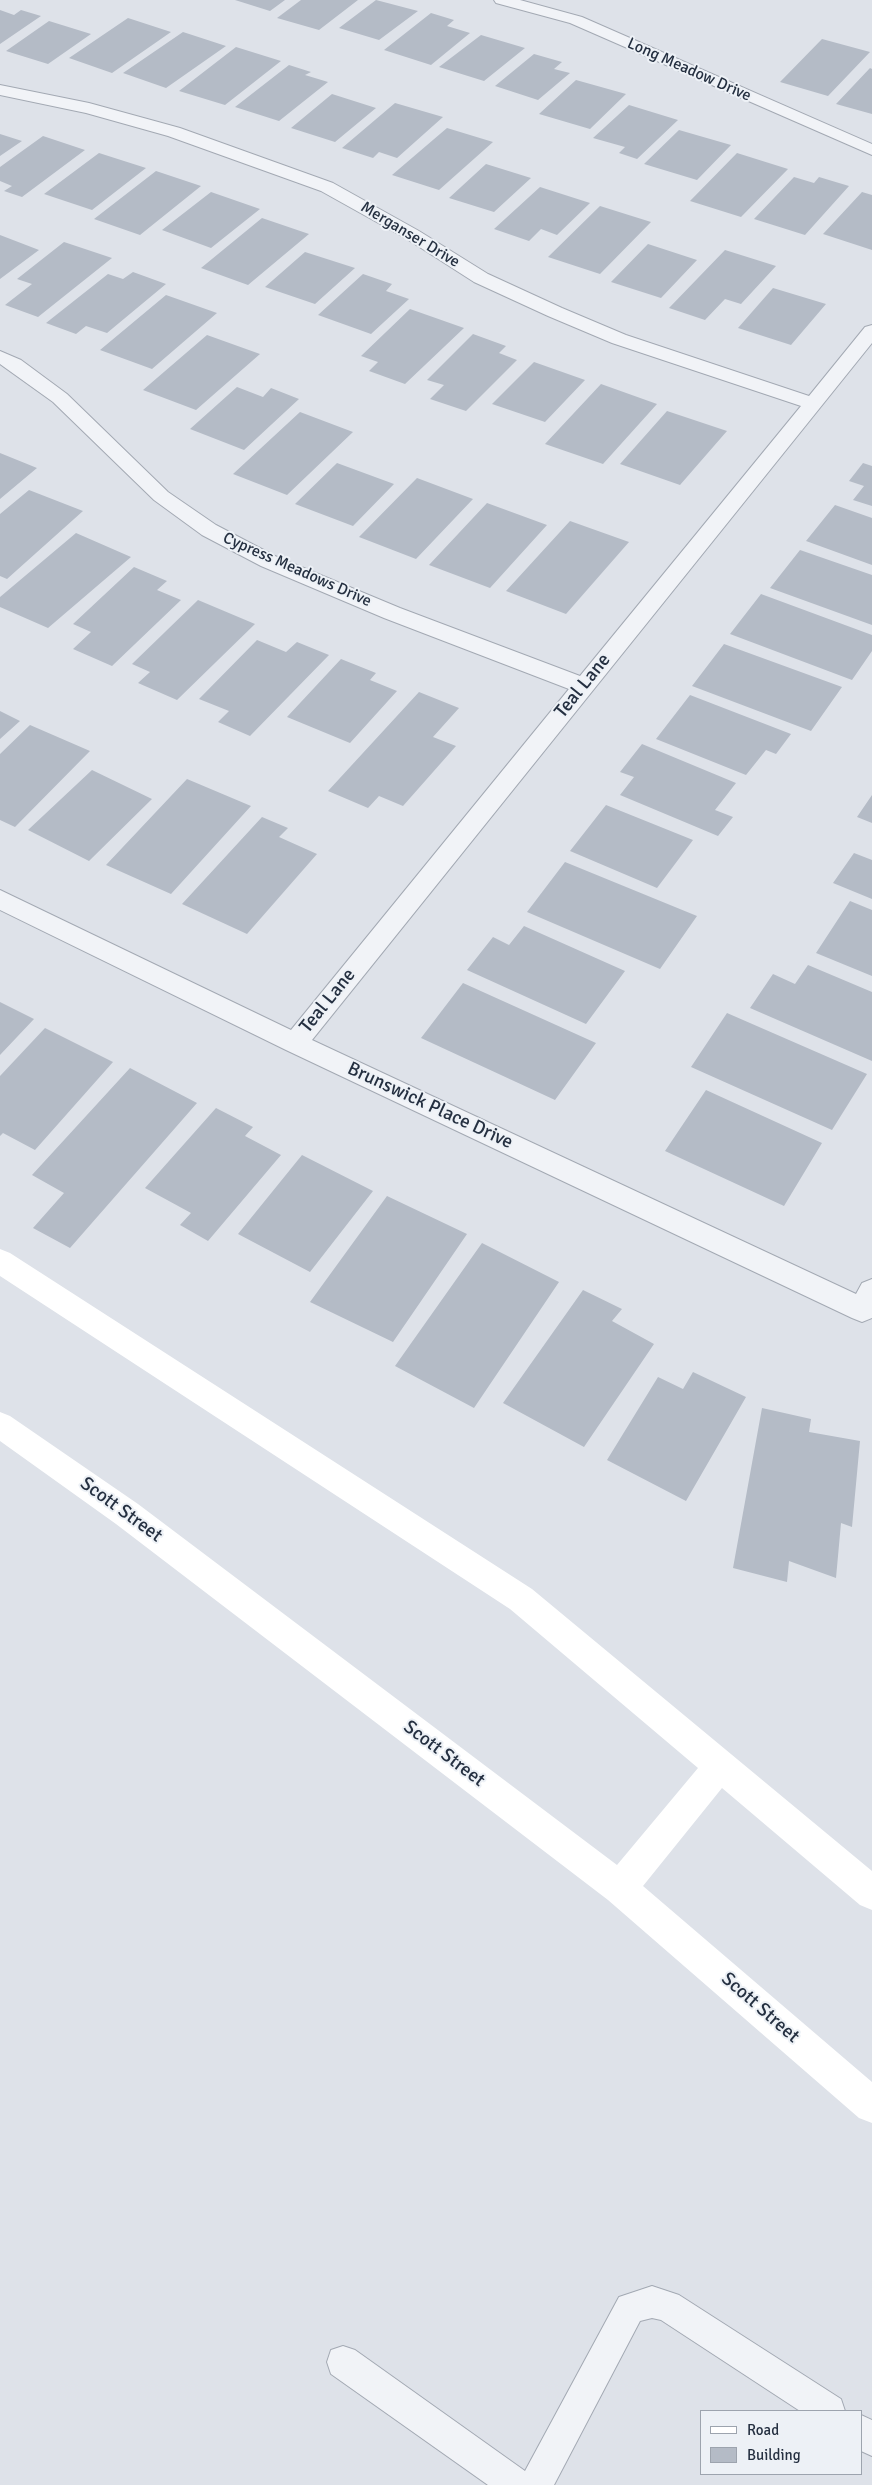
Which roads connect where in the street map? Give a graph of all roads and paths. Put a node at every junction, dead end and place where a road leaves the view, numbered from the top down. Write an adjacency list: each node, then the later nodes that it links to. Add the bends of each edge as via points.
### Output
1 (502, 0): 3 (street, Long Meadow Drive, via 576,20)
2 (0, 90): 6 (street, Merganser Drive, via 89,108 174,132 327,187 414,235 481,278 555,312 619,339)
3 (872, 150)
4 (872, 331): 6 (street, Teal Lane)
5 (0, 357): 7 (street, Cypress Meadows Drive, via 60,398 161,496 209,530 268,561 392,613)
6 (812, 403): 7 (street, Teal Lane)
7 (584, 686): 9 (street, Teal Lane)
8 (0, 899): 9 (street, Brunswick Place Drive)
9 (295, 1043): 11 (street, Brunswick Place Drive)
10 (0, 1261): 13 (main road, via 522,1599)
11 (867, 1300)
12 (0, 1424): 14 (main road, Scott Street, via 127,1514)
13 (720, 1766): 14 (main road); 15 (main road)
14 (620, 1888): 16 (main road, Scott Street)
15 (872, 1893)
16 (872, 2105)
17 (343, 2362): 19 (lane)
18 (827, 2410): 20 (lane, via 668,2306 652,2302 630,2308)
19 (517, 2485)
20 (536, 2485)

